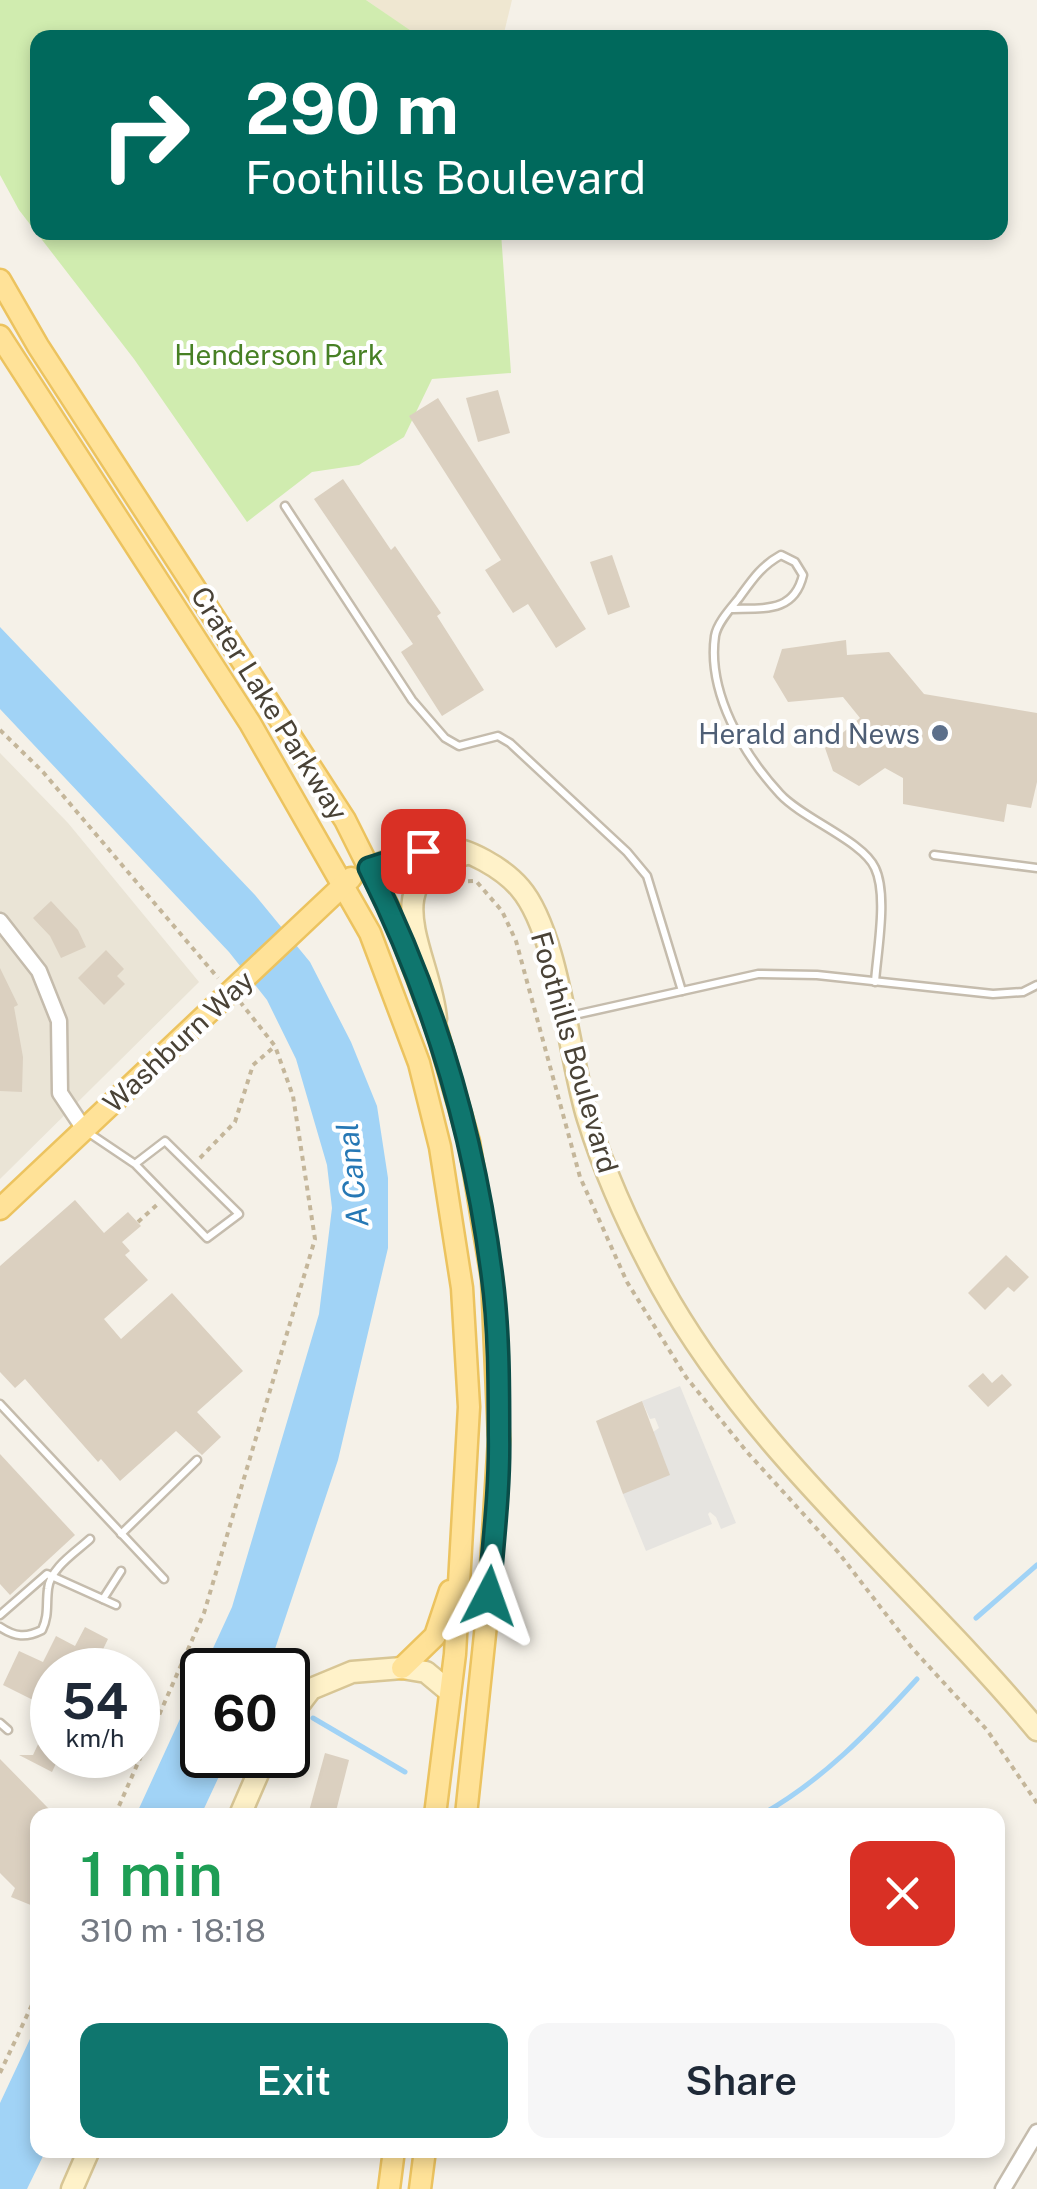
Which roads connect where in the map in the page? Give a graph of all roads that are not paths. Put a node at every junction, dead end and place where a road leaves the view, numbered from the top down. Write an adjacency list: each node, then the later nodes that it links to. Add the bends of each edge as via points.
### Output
1 (0, 280): 8 (main road, Crater Lake Parkway, via 345,820)
2 (0, 336): 8 (main road, Crater Lake Parkway)
3 (285, 506): 12 (lane, via 412,700 445,738 459,746 498,736 510,743 647,876)
4 (730, 609): 4 (lane, via 762,566 781,556 803,575 789,602); 10 (lane, via 715,632 716,676 730,720 781,795 876,869)
5 (466, 854): 8 (main road, Foothills Boulevard, via 443,847); 13 (main road, Foothills Boulevard, via 505,871 524,892 544,931); 14 (main road, via 424,876 410,912 434,991)
6 (934, 854): 7 (lane)
7 (1037, 868)
8 (356, 876): 14 (main road, Crater Lake Parkway, via 397,924); 15 (main road, Washburn Way); 22 (main road, Crater Lake Parkway, via 440,1147 462,1288 468,1387)
9 (0, 920): 15 (street, via 46,988 58,1021 60,1092)
10 (875, 982): 11 (lane, via 993,994); 12 (lane, via 758,974)
11 (1037, 986)
12 (682, 991): 13 (lane)
13 (564, 1018): 35 (main road, Foothills Boulevard, via 587,1118 610,1180 688,1333 782,1454)
14 (436, 1030): 39 (main road, Crater Lake Parkway, via 469,1142 492,1278 499,1439)
15 (84, 1130): 16 (lane); 17 (main road, Washburn Way)
16 (134, 1164): 16 (lane, via 208,1238 239,1214 165,1141)
17 (0, 1209)
18 (0, 1404): 20 (lane)
19 (196, 1460): 20 (lane)
20 (121, 1534): 25 (lane)
21 (90, 1538): 24 (lane)
22 (461, 1546): 30 (main road, via 435,1636); 32 (main road, Crater Lake Parkway)
23 (120, 1571): 26 (lane)
24 (52, 1577): 26 (lane); 28 (lane, via 45,1574); 29 (lane, via 42,1630 12,1635)
25 (164, 1579)
26 (103, 1599): 27 (lane)
27 (116, 1605)
28 (0, 1616)
29 (0, 1627)
30 (402, 1668): 31 (main road, via 352,1672); 32 (main road, via 426,1672)
31 (310, 1690)
32 (450, 1692): 38 (main road, Crater Lake Parkway)
33 (0, 1723): 34 (lane)
34 (8, 1730)
35 (1037, 1730)
36 (256, 1778): 37 (main road)
37 (243, 1808)
38 (436, 1808)
39 (467, 1808)
40 (1037, 2132): 47 (street)
41 (86, 2158): 44 (main road)
42 (393, 2158): 45 (main road)
43 (424, 2158): 46 (main road)
44 (72, 2189)
45 (389, 2189)
46 (420, 2189)
47 (1004, 2189)

